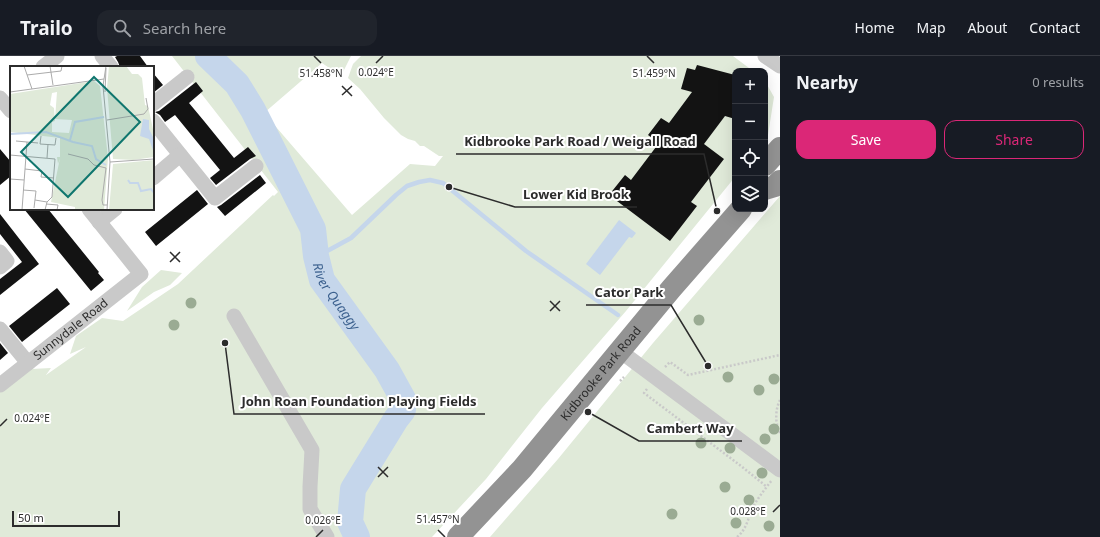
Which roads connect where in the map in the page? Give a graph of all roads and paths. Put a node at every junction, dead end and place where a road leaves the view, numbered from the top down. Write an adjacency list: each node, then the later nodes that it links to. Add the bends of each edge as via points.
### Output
1 (57, 56): 4 (street)
2 (102, 56): 5 (street)
3 (765, 56): 6 (street)
4 (44, 66)
5 (110, 66)
6 (780, 66)
7 (187, 77): 8 (street)
8 (154, 103)
9 (154, 122): 11 (street)
10 (780, 148): 12 (highway)
11 (180, 155): 13 (street, via 215,198); 14 (street)
12 (768, 162)
13 (256, 166)
14 (154, 177)
15 (780, 181): 16 (highway)
16 (768, 188)
17 (90, 210): 20 (street)
18 (114, 210): 20 (street)
19 (738, 212): 25 (highway, Kidbrooke Park Road)
20 (99, 222): 27 (street, Sunnydale Road, via 141,274)
21 (0, 252): 22 (street, via 7,261)
22 (0, 267)
23 (234, 316): 37 (street, via 312,450 310,509)
24 (0, 329): 27 (street)
25 (620, 351): 35 (street); 38 (highway, Kidbrooke Park Road, via 522,468)
26 (780, 355): 28 (path, via 688,376 670,362)
27 (28, 363): 31 (street, Sunnydale Road)
28 (663, 370)
29 (624, 377): 30 (path)
30 (620, 381)
31 (0, 385)
32 (648, 389): 36 (path, via 644,393)
33 (780, 400): 34 (path, via 776,415)
34 (780, 433)
35 (778, 473): 36 (path)
36 (767, 487): 39 (path, via 752,508 746,527)
37 (327, 537)
38 (458, 537)
39 (737, 537)

